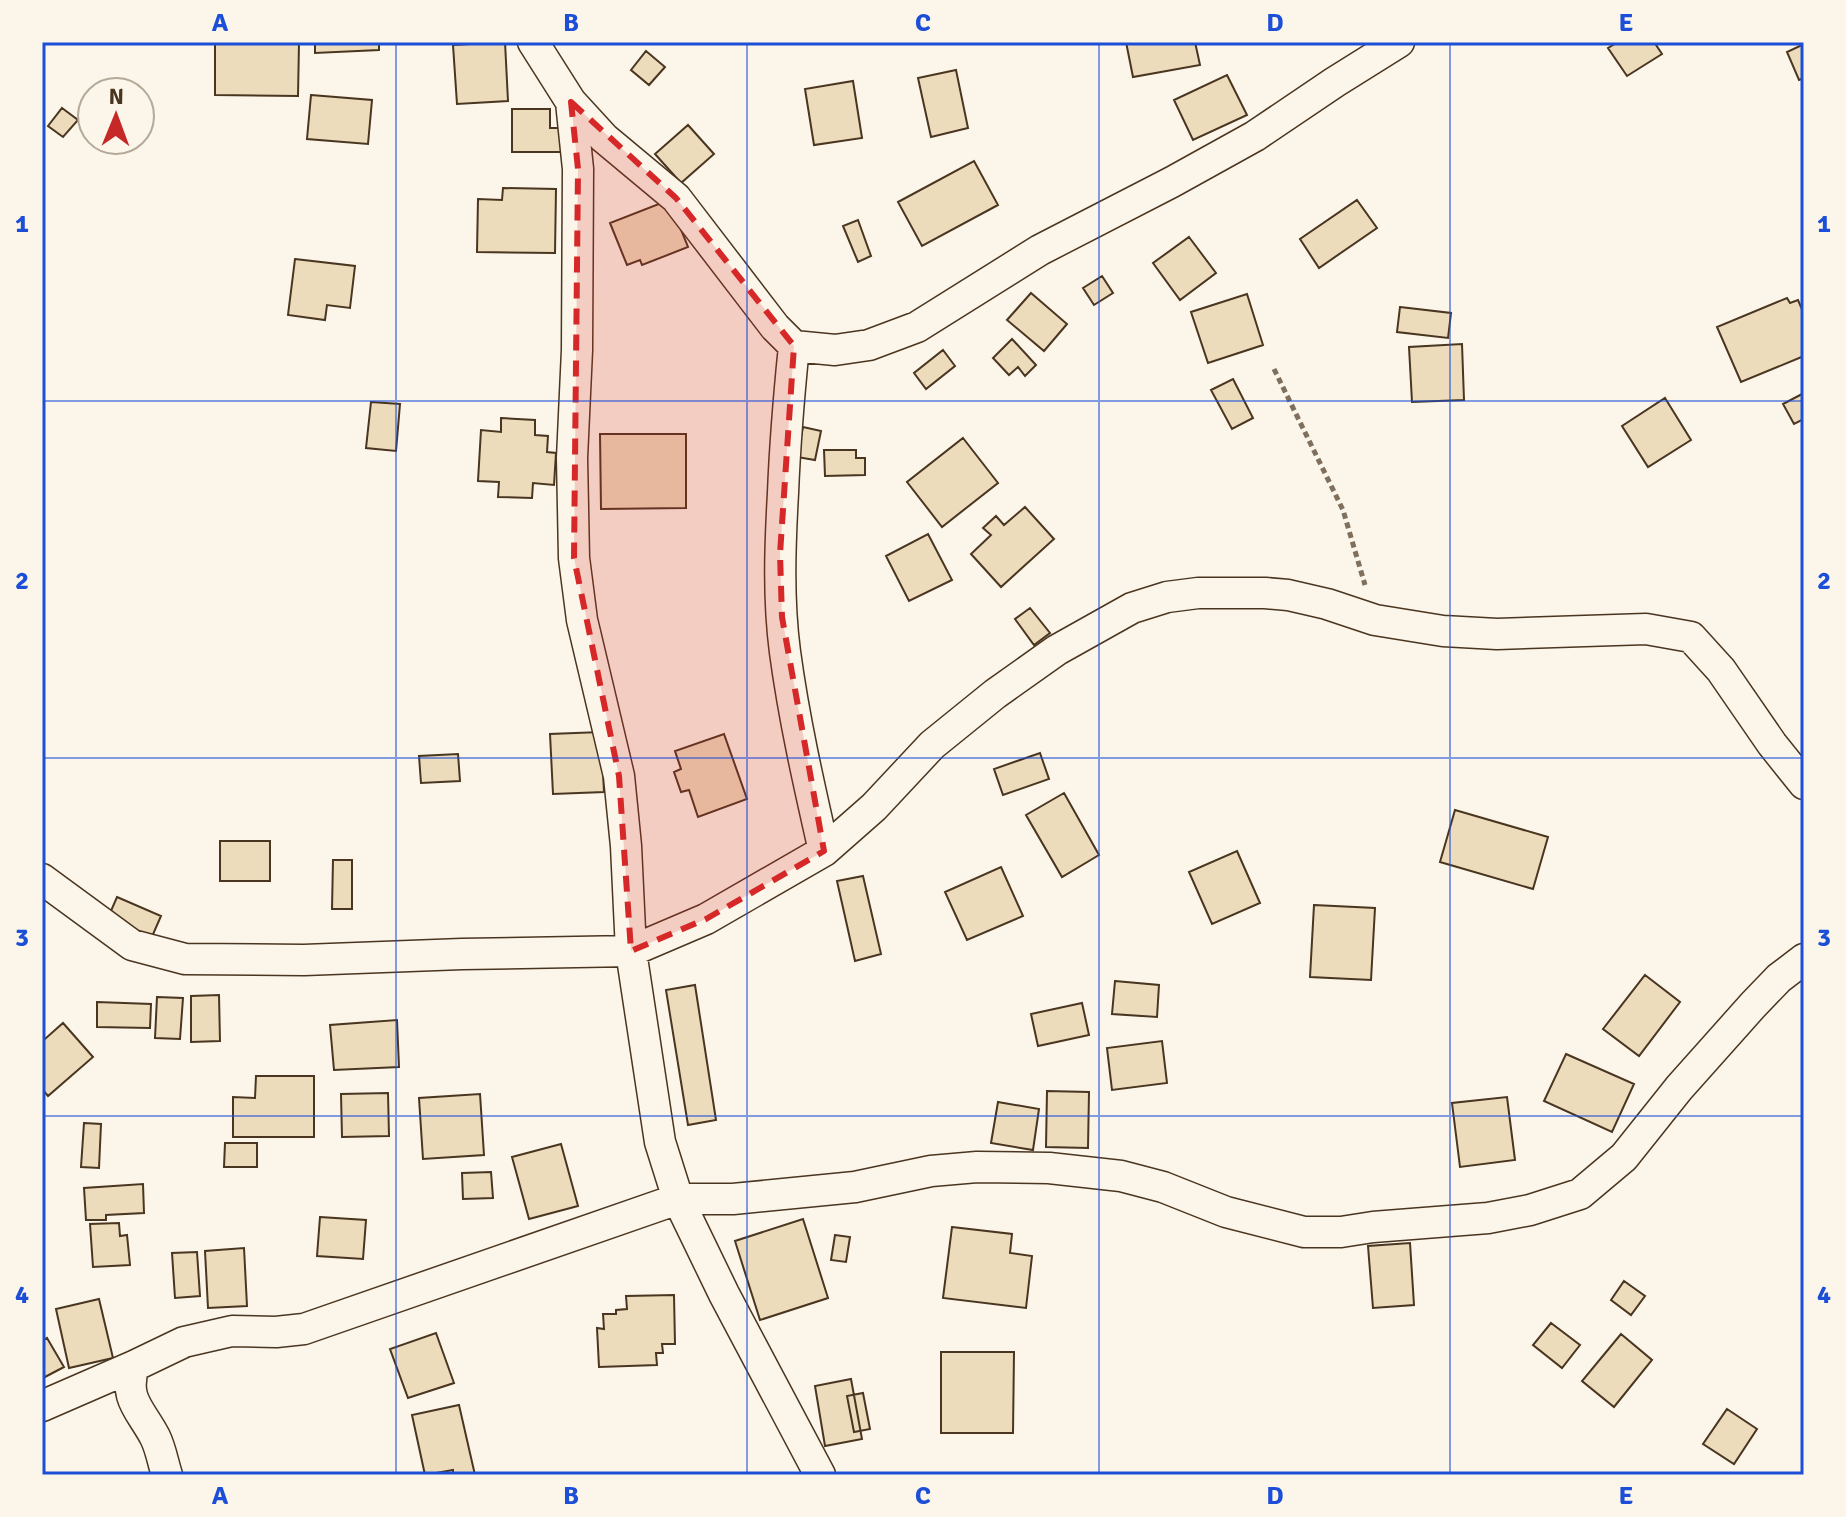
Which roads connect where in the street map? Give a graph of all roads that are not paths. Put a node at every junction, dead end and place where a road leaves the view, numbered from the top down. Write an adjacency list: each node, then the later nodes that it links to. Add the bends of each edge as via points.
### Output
1 (533, 42): 3 (street)
2 (1399, 42): 4 (street, via 1255,136 1040,250 917,327 869,345 835,350)
3 (571, 102): 4 (street, via 604,138 676,198); 8 (street, via 578,169 574,558 582,620 619,776)
4 (794, 346): 6 (street, via 780,539 782,617)
5 (1804, 784): 6 (street, via 1691,637 1646,629 1457,632 1375,620 1288,595 1198,593 1132,608 1057,650 932,745)
6 (824, 851): 8 (street, via 706,919)
7 (42, 879): 8 (street, via 132,945 185,959)
8 (631, 951): 10 (street, via 660,1142)
9 (1804, 959): 10 (street, via 1753,1005 1624,1157 1580,1194 1530,1210 1304,1232 1121,1176 1020,1167 931,1171 855,1187 733,1199)
10 (678, 1199): 11 (street, via 334,1320 304,1329 232,1331 184,1342); 14 (street)
11 (134, 1366): 12 (street); 13 (street, via 130,1394 157,1441)
12 (42, 1406)
13 (167, 1475)
14 (820, 1475)

